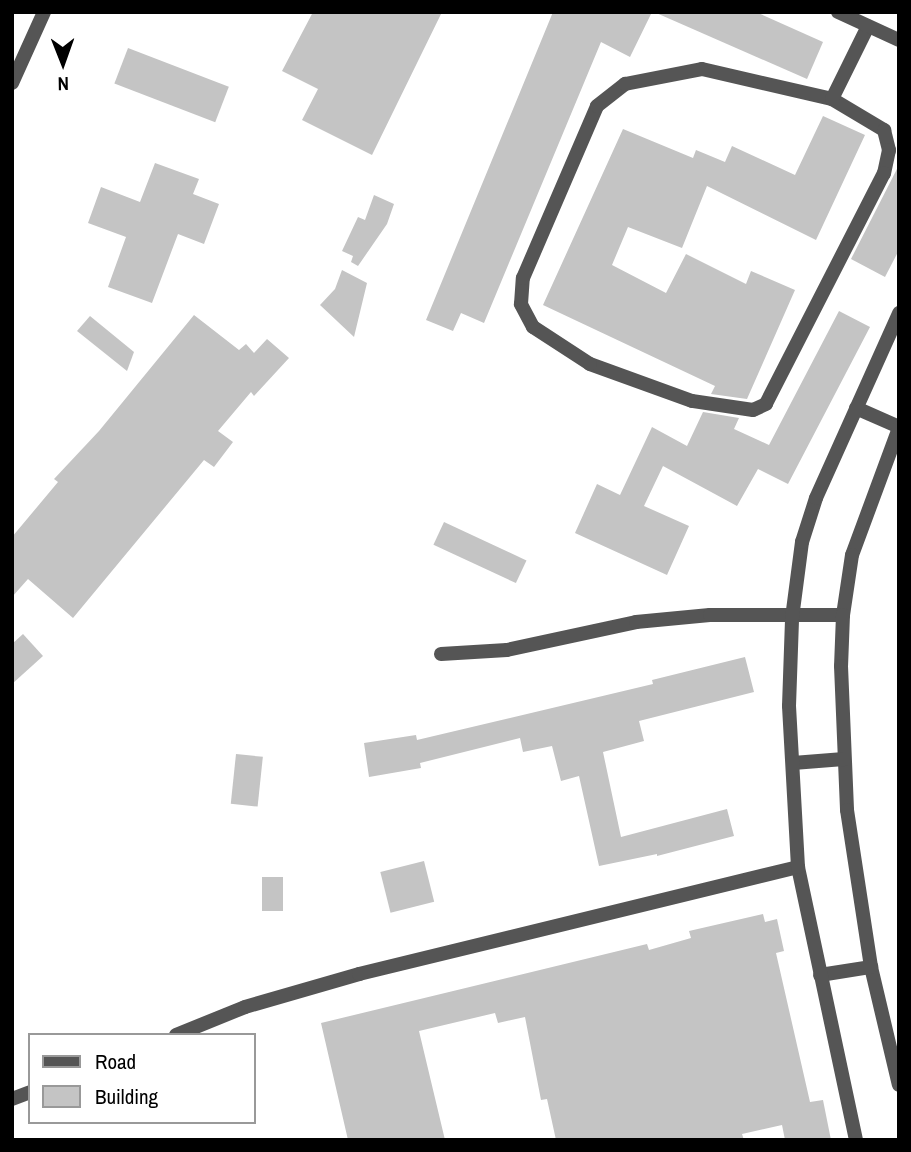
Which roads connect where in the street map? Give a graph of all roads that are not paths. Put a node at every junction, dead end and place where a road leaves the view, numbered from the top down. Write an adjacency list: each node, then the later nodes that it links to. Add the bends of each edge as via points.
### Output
1 (44, 12): 5 (street)
2 (838, 12): 3 (street)
3 (868, 26): 4 (street); 6 (street)
4 (899, 40)
5 (12, 83)
6 (832, 99): 6 (street, via 884,130 889,150 884,173 766,404 753,410 692,401 590,364 533,327 521,304 523,278 597,106 625,84 702,69)
7 (899, 313): 8 (street)
8 (856, 408): 9 (street); 11 (street, via 805,531)
9 (899, 427): 10 (street, via 852,555)
10 (843, 615): 11 (street); 13 (street)
11 (792, 618): 12 (street, via 710,615 636,622 507,650); 14 (street, via 789,706)
12 (441, 654)
13 (844, 759): 14 (street); 16 (street, via 847,810)
14 (793, 763): 15 (street)
15 (799, 867): 17 (street); 18 (street, via 359,974 245,1007)
16 (871, 967): 17 (street); 19 (street)
17 (820, 975): 20 (street)
18 (181, 1033)
19 (899, 1085)
20 (856, 1140)

